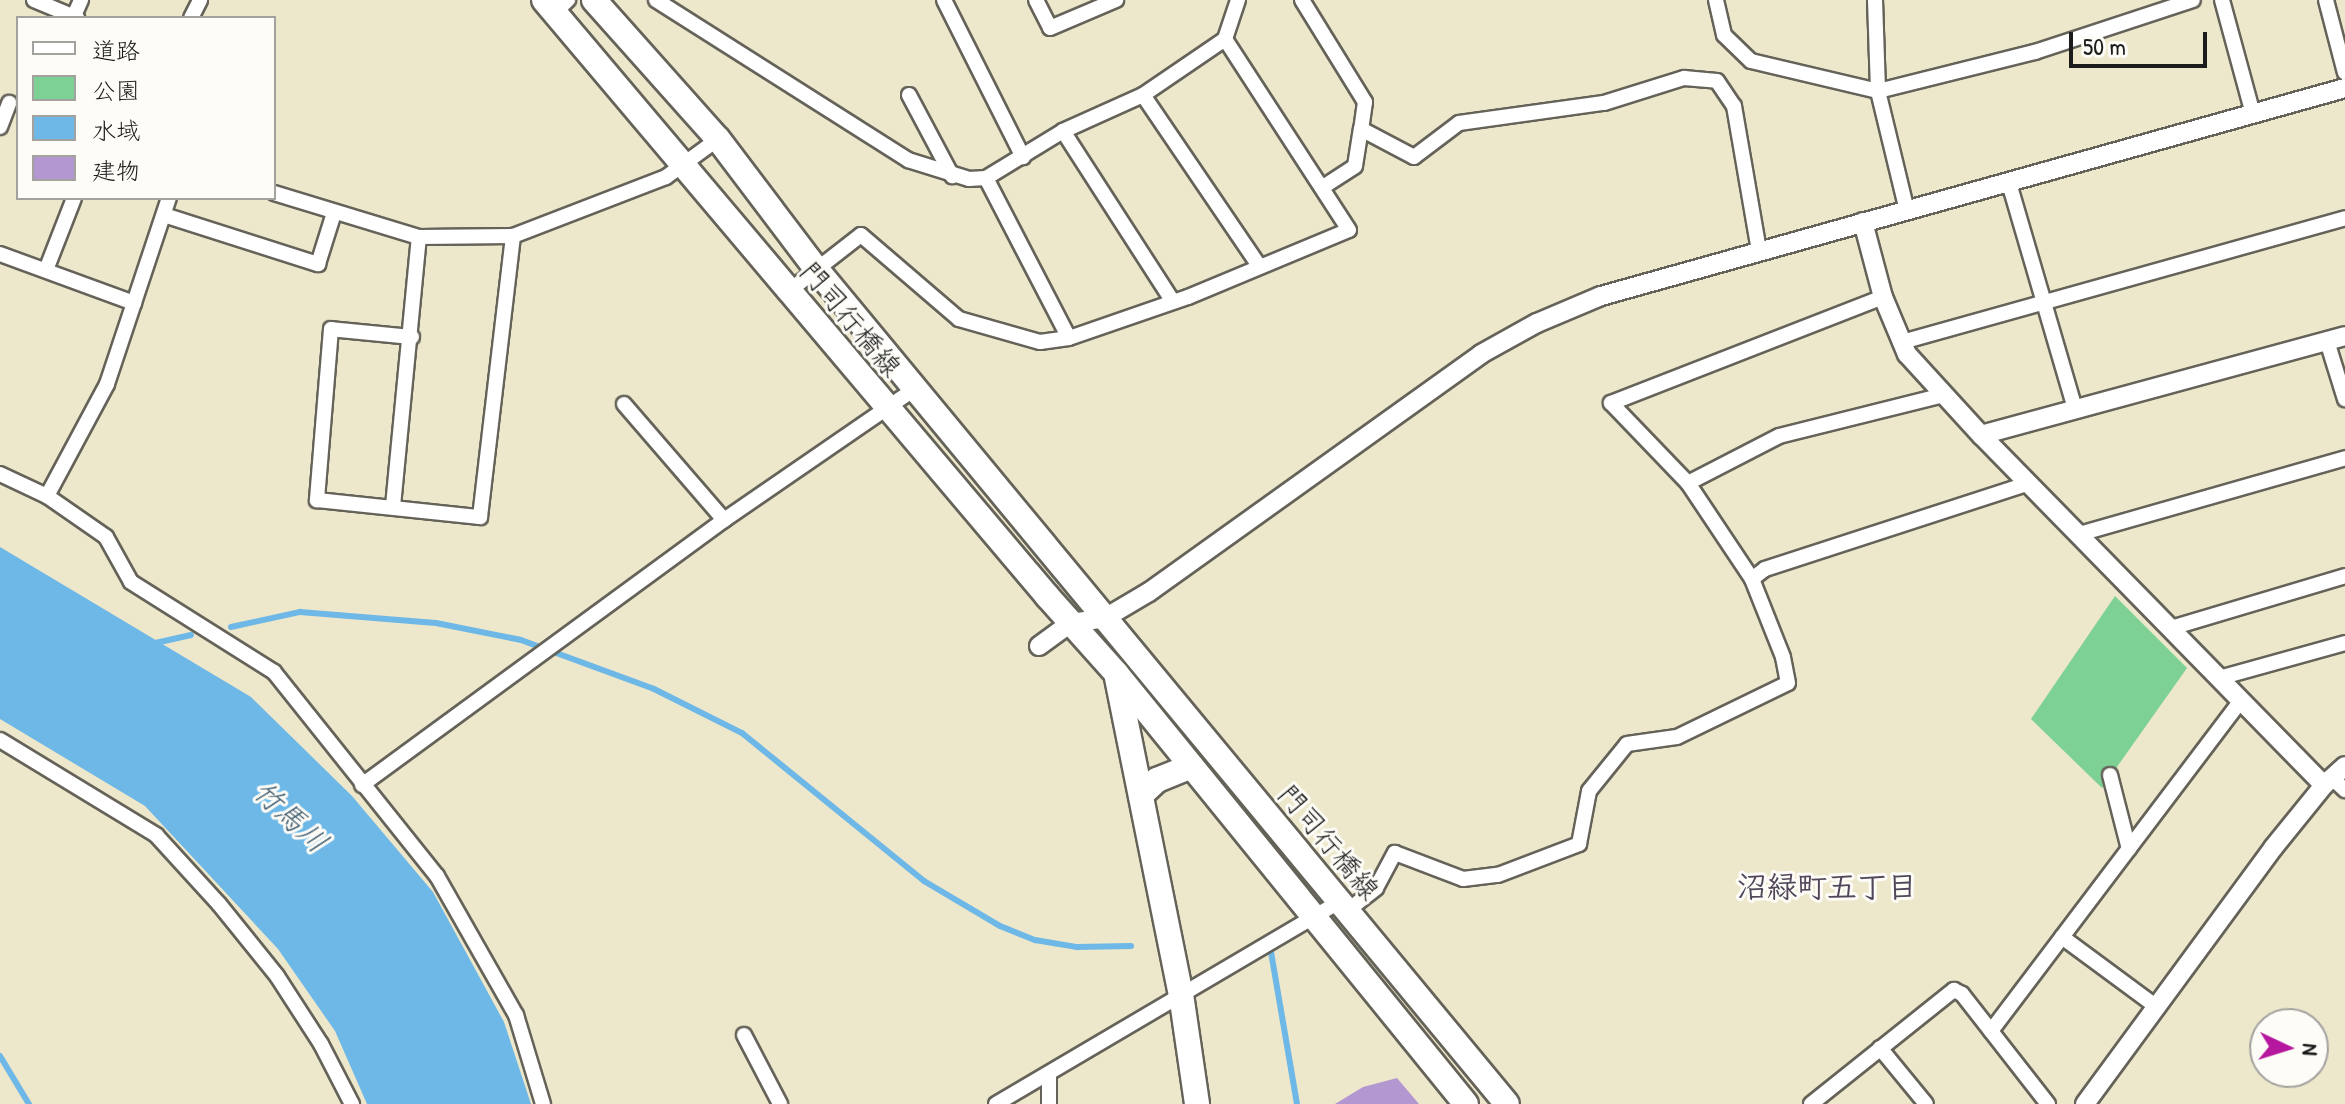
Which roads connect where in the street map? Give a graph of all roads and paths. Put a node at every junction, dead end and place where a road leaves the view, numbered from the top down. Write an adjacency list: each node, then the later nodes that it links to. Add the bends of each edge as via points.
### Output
1 (34, 0): 16 (street)
2 (594, 0): 28 (main road, 門司行橋線)
3 (656, 0): 31 (street, via 908,160)
4 (944, 0): 29 (street)
5 (1036, 0): 6 (street, via 1050,28)
6 (1116, 0)
7 (1238, 0): 17 (street)
8 (1302, 0): 26 (street, via 1365,102)
9 (1716, 0): 20 (street, via 1724,35 1751,61)
10 (1875, 0): 20 (street)
11 (2193, 0): 20 (street, via 2035,52)
12 (2222, 0): 24 (street)
13 (556, 4): 30 (main road, 門司行橋線)
14 (2327, 4): 15 (street); 18 (street)
15 (2345, 4)
16 (73, 16)
17 (1225, 39): 22 (street); 34 (street)
18 (2345, 73)
19 (2345, 88): 24 (street)
20 (1878, 91): 38 (street)
21 (909, 95): 31 (street)
22 (1143, 95): 27 (street); 47 (street)
23 (9, 103): 25 (street)
24 (2253, 114): 33 (street)
25 (0, 127)
26 (1361, 129): 34 (street, via 1355,166); 45 (street, via 1414,157 1459,123 1604,103 1684,78 1717,81 1734,106)
27 (1063, 131): 29 (street); 52 (street)
28 (718, 139): 30 (street); 49 (main road, 門司行橋線)
29 (1023, 157): 32 (street)
30 (686, 165): 43 (street); 50 (main road, 門司行橋線)
31 (952, 176): 32 (street)
32 (986, 178): 56 (street)
33 (2009, 183): 38 (street); 53 (street)
34 (1323, 187): 47 (street, via 1349,230)
35 (276, 194): 39 (street)
36 (73, 200): 48 (street)
37 (168, 200): 40 (street)
38 (1907, 211): 42 (street)
39 (334, 213): 40 (street, via 318,264); 44 (street)
40 (164, 215): 54 (street)
41 (2345, 218): 53 (street)
42 (1863, 222): 45 (street); 51 (street)
43 (513, 236): 44 (street); 71 (street, via 480,517)
44 (419, 237): 55 (street)
45 (1759, 250): 76 (street, via 1601,296 1491,348)
46 (0, 254): 48 (street)
47 (1259, 266): 52 (street)
48 (46, 270): 54 (street)
49 (817, 270): 50 (street); 56 (street, via 861,235 959,319 1040,342); 59 (main road, 門司行橋線)
50 (789, 291): 64 (main road, 門司行橋線)
51 (1883, 297): 58 (street); 68 (street, via 1611,403)
52 (1173, 302): 56 (street)
53 (2045, 302): 58 (street); 63 (street)
54 (134, 303): 70 (street, via 107,384)
55 (412, 337): 71 (street); 71 (street, via 331,329 317,500)
56 (1069, 338)
57 (2336, 339): 61 (street); 63 (street)
58 (1902, 342): 60 (street)
59 (916, 388): 64 (street); 76 (main road, 門司行橋線)
60 (1944, 395): 65 (street); 68 (street, via 1779,436)
61 (2345, 399)
62 (624, 404): 72 (street)
63 (2075, 409): 65 (street)
64 (889, 410): 72 (street); 77 (main road, 門司行橋線)
65 (1981, 435): 69 (street)
66 (2345, 458): 73 (street)
67 (0, 474): 70 (street)
68 (1688, 483): 75 (street)
69 (2029, 483): 73 (street); 75 (street, via 1765,569)
70 (47, 496): 88 (street, via 106,537 131,582 274,672)
71 (393, 506)
72 (724, 520): 88 (street)
73 (2079, 534): 78 (street)
74 (2345, 576): 78 (street)
75 (1752, 579): 91 (street, via 1788,683 1677,737 1627,744 1589,791 1579,844 1498,875 1463,879 1395,853 1376,888)
76 (1105, 618): 77 (street); 81 (main road, 門司行橋線); 91 (main road, 門司行橋線)
77 (1071, 623): 80 (street); 81 (main road, 門司行橋線)
78 (2171, 628): 82 (street)
79 (2345, 643): 82 (street)
80 (1039, 646)
81 (1116, 673): 85 (main road, 門司行橋線); 89 (main road, 門司行橋線)
82 (2219, 678): 83 (street)
83 (2241, 700): 87 (street); 90 (street)
84 (0, 740): 100 (street, via 156,835 277,976)
85 (1191, 766): 89 (main road, via 1159,779); 92 (main road, 門司行橋線)
86 (2110, 775): 90 (street)
87 (2337, 780): 95 (street, via 2273,848)
88 (362, 785): 101 (street, via 437,876 516,1015)
89 (1141, 795): 94 (main road, 門司行橋線)
90 (2129, 849): 93 (street)
91 (1343, 906): 92 (street); 107 (main road, 門司行橋線)
92 (1314, 918): 94 (street); 106 (main road, 門司行橋線)
93 (2062, 937): 95 (street); 96 (street)
94 (1181, 994): 99 (street); 105 (main road, 門司行橋線)
95 (2157, 1007): 111 (street)
96 (1991, 1031): 98 (street, via 1954,990); 110 (street)
97 (744, 1035): 102 (street)
98 (1880, 1048): 108 (street); 109 (street)
99 (1049, 1076): 103 (street); 104 (street)
100 (352, 1104)
101 (543, 1104)
102 (780, 1104)
103 (996, 1104)
104 (1049, 1104)
105 (1197, 1104)
106 (1466, 1104)
107 (1507, 1104)
108 (1811, 1104)
109 (1926, 1104)
110 (2048, 1104)
111 (2085, 1104)

